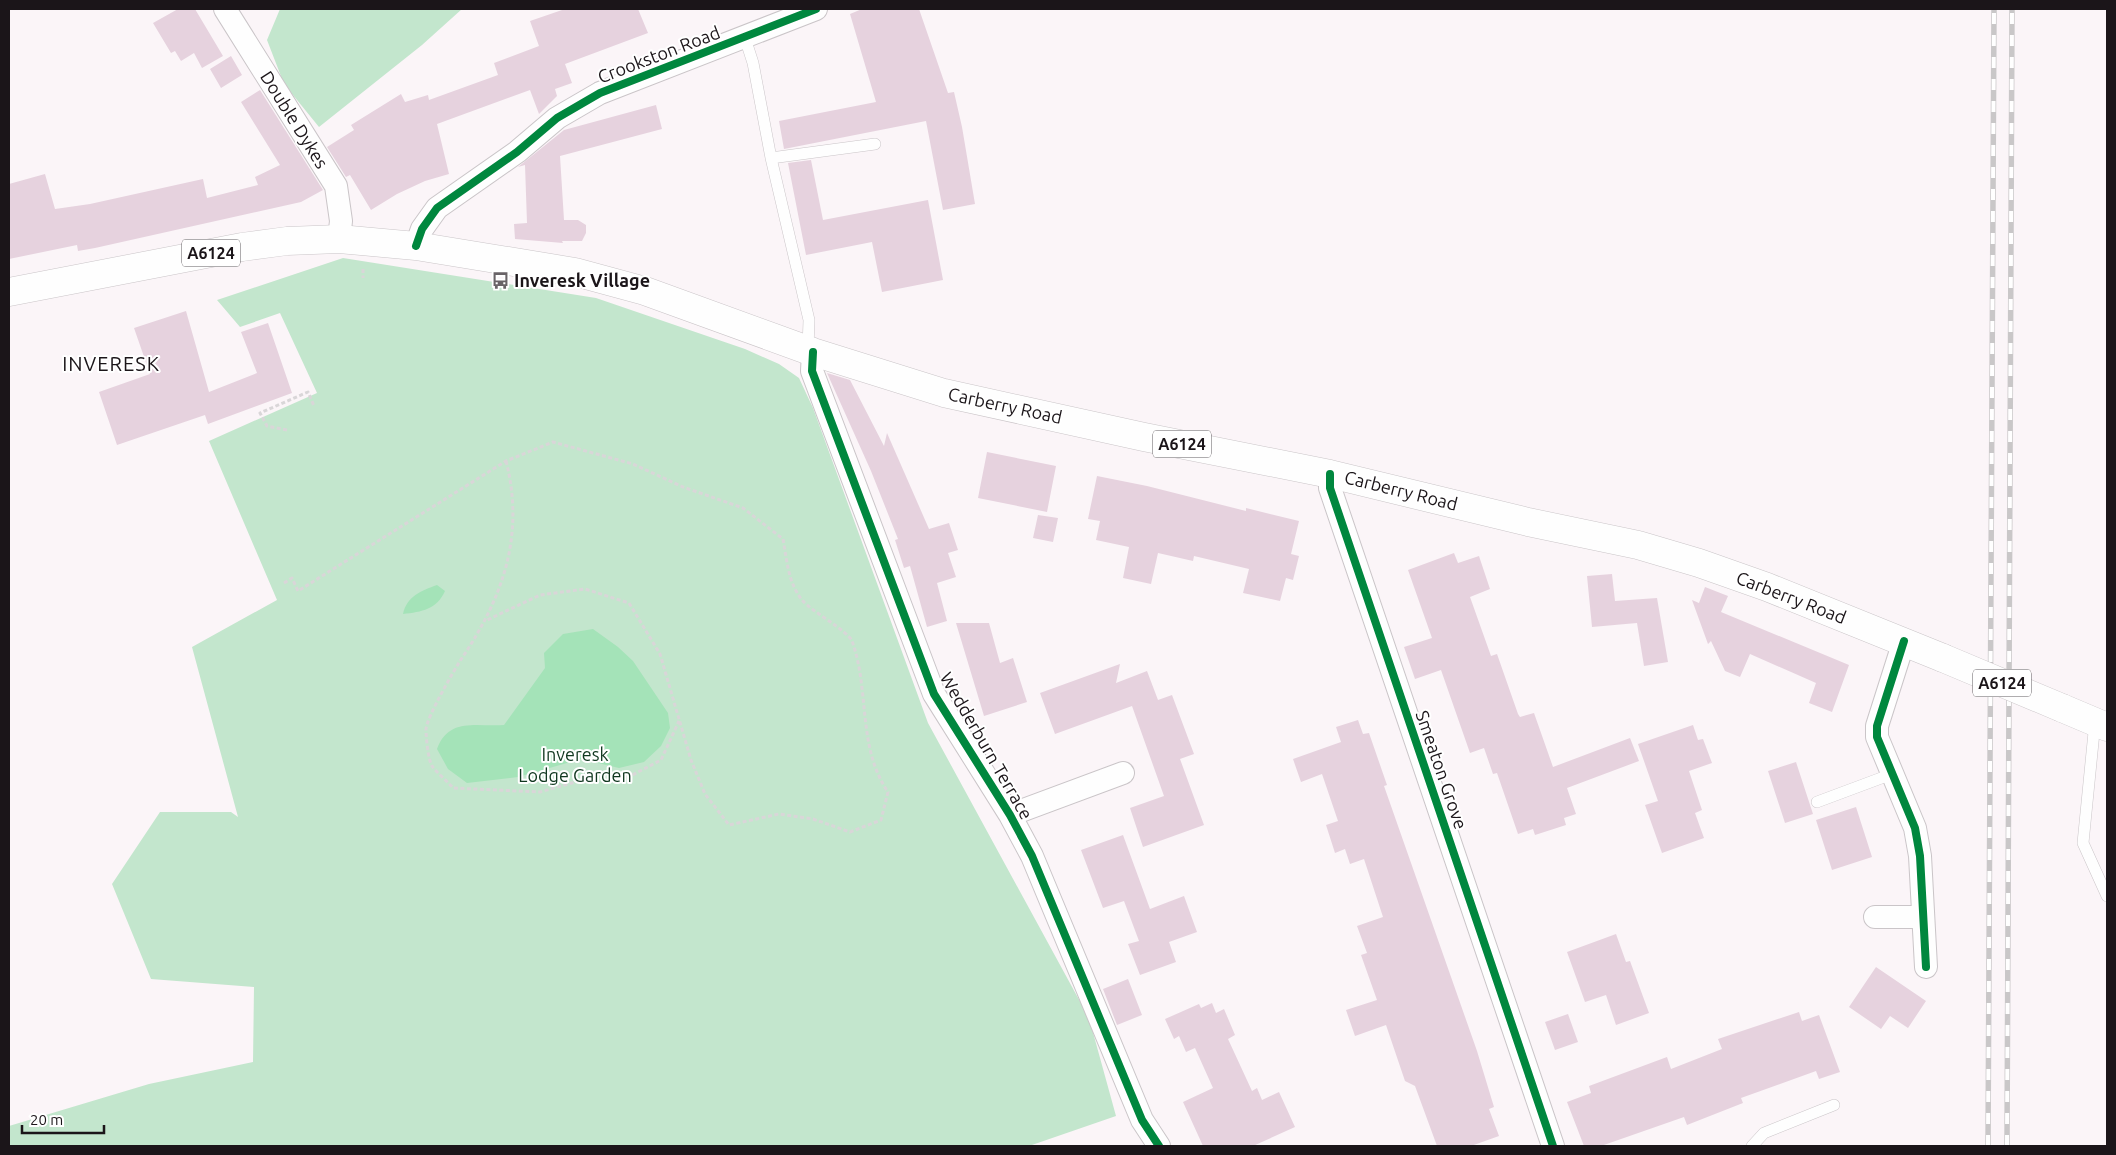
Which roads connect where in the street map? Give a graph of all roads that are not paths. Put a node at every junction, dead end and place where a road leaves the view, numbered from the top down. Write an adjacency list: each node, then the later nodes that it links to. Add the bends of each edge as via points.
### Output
1 (225, 9): 6 (street, Double Dykes, via 336,186 341,221)
2 (816, 9): 3 (street, Crookston Road)
3 (745, 38): 5 (lane, via 754,63); 7 (street, Crookston Road, via 600,93 557,118 517,152 437,208 422,229)
4 (875, 144): 5 (lane)
5 (771, 158): 9 (lane, via 809,320)
6 (339, 239): 7 (main road, A6124); 8 (main road, A6124, via 242,247)
7 (416, 246): 9 (main road, Carberry Road / A6124, via 584,274 645,291)
8 (9, 292)
9 (810, 351): 10 (main road, Carberry Road / A6124, via 944,393); 16 (street, Wedderburn Terrace, via 812,371 934,694)
10 (1330, 474): 11 (main road, Carberry Road / A6124, via 1647,548 1767,588); 23 (street, Smeaton Grove, via 1330,488)
11 (1904, 641): 12 (main road, Carberry Road / A6124, bridge); 14 (street, via 1877,726 1877,737)
12 (2101, 725): 17 (lane, via 2083,842)
13 (1123, 773): 16 (street)
14 (1892, 774): 15 (lane); 19 (street, via 1915,828)
15 (1817, 802)
16 (1010, 815): 22 (street, Wedderburn Terrace, via 1032,856 1142,1120)
17 (2107, 896)
18 (1875, 917): 19 (street)
19 (1923, 917): 20 (street)
20 (1926, 967)
21 (1834, 1105): 24 (lane, via 1764,1133)
22 (1159, 1146)
23 (1553, 1146)
24 (1752, 1146)

